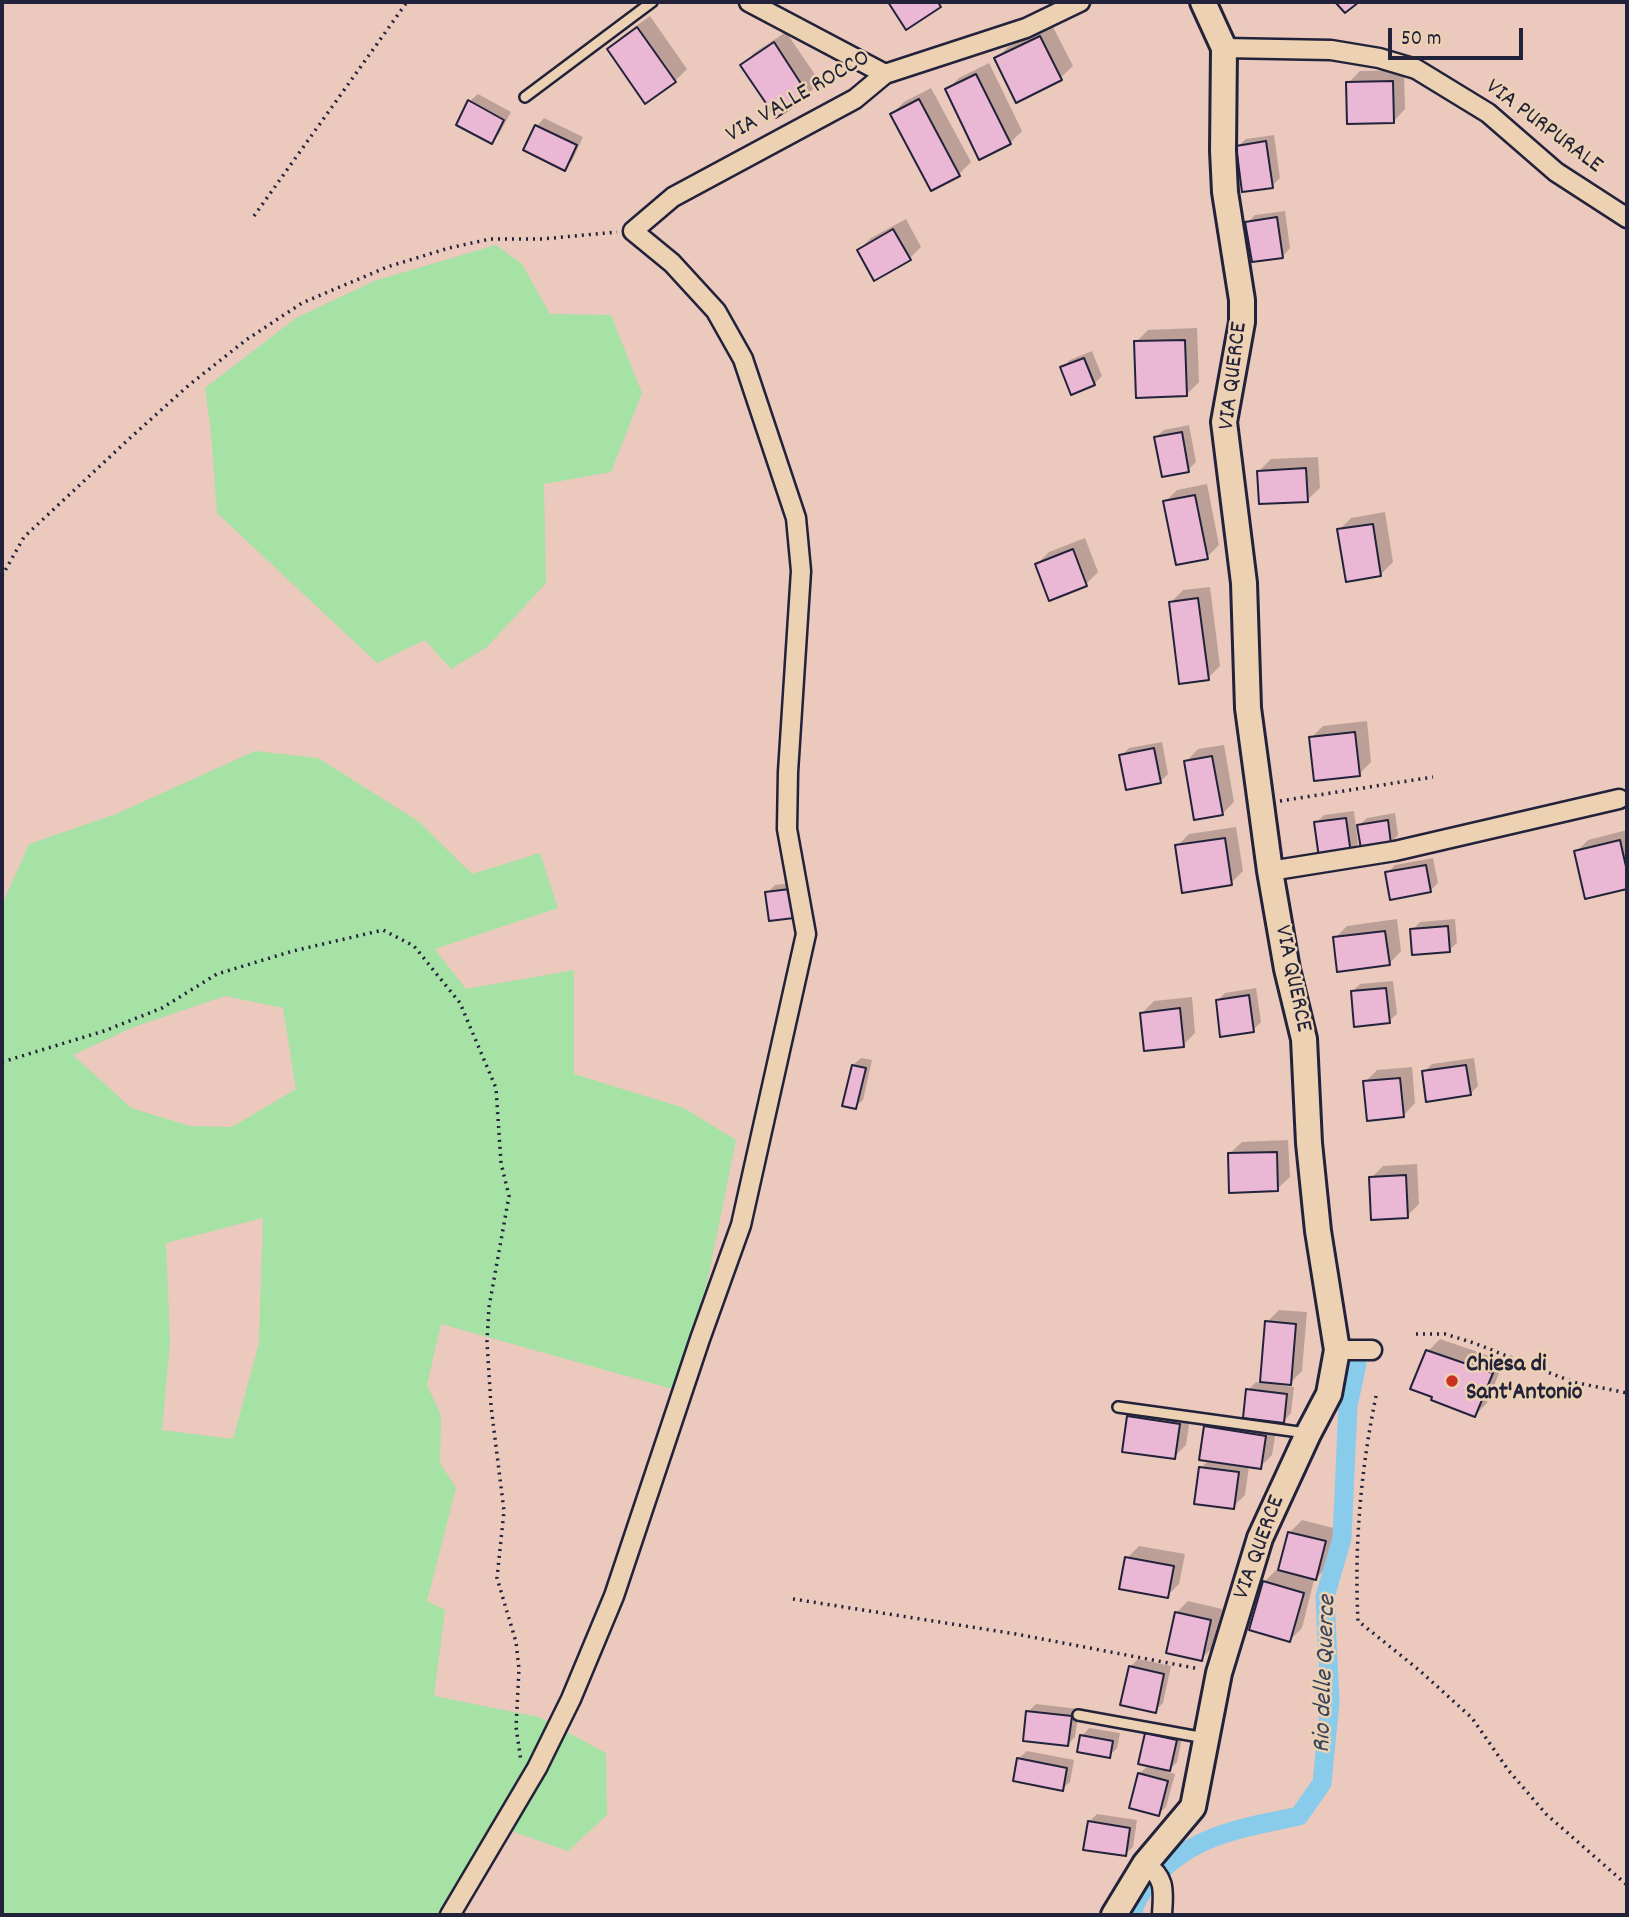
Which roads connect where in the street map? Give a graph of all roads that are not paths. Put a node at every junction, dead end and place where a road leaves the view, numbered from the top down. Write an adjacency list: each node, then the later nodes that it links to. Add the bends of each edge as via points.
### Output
1 (653, 2): 7 (lane)
2 (750, 2): 6 (street)
3 (1080, 2): 6 (street, VIA VALLE ROCCO, via 1026,28)
4 (1203, 2): 5 (street, VIA QUERCE)
5 (1224, 48): 8 (street, VIA PURPURALE, via 1331,50 1416,69 1488,113 1556,172); 10 (street, VIA QUERCE, via 1225,192 1242,300 1224,422 1244,583 1248,708)
6 (885, 74): 18 (street, VIA VALLE ROCCO, via 855,99 673,197 633,231 716,311 743,359 796,518 801,571 787,829 806,934 741,1225 614,1596 571,1699)
7 (525, 97)
8 (1627, 218)
9 (1619, 799): 10 (street, via 1395,851)
10 (1270, 871): 11 (street, VIA QUERCE, via 1304,1039 1317,1219)
11 (1337, 1350): 12 (street); 14 (street, VIA QUERCE, via 1329,1394)
12 (1372, 1350)
13 (1118, 1407): 14 (lane)
14 (1308, 1434): 16 (street, VIA QUERCE, via 1261,1538 1219,1673)
15 (1078, 1715): 16 (lane)
16 (1206, 1738): 17 (street, VIA QUERCE, via 1192,1807)
17 (1149, 1867): 19 (street, VIA QUERCE); 20 (street, via 1164,1886)
18 (450, 1915)
19 (1114, 1915)
20 (1162, 1915)

